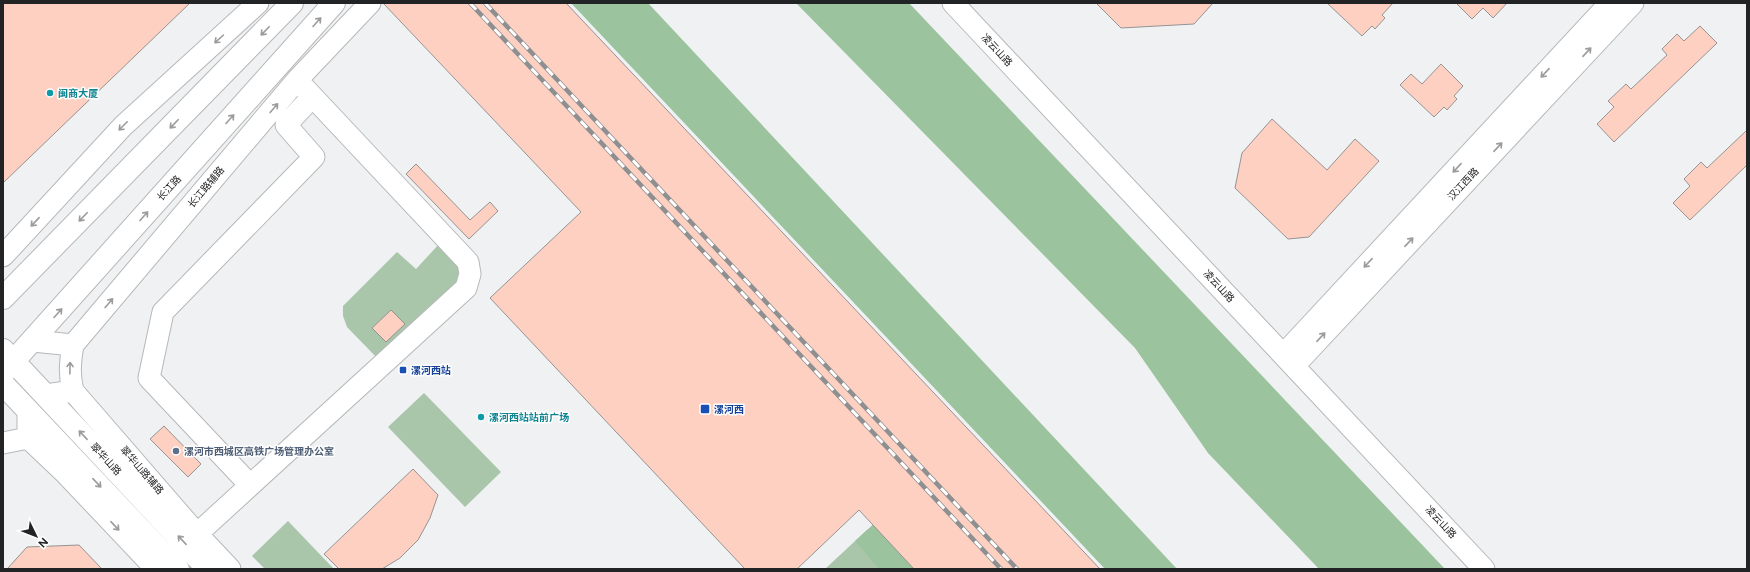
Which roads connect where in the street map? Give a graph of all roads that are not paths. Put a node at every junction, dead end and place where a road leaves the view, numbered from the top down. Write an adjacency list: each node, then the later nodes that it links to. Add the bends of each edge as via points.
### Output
1 (258, 3): 10 (street, one-way to 10, via 123,126)
2 (292, 3): 11 (main road, one-way to 11)
3 (334, 3): 12 (main road, 长江路, one-way to 3)
4 (370, 3): 8 (street, 长江路辅路)
5 (1610, 3): 14 (street, 汉江西路, one-way to 14)
6 (1632, 3): 14 (street, 汉江西路, one-way to 6)
7 (961, 6): 14 (street, 凌云山路)
8 (297, 80): 9 (street); 13 (street, 长江路辅路, one-way to 8)
9 (312, 97): 22 (street, via 286,125 314,157 163,312 149,378); 22 (street, via 468,262 470,274 466,288)
10 (3, 256)
11 (3, 298)
12 (34, 340): 13 (street); 15 (main road, 长江路)
13 (73, 345): 17 (street, one-way to 13, via 69,365)
14 (1289, 360): 28 (street, 凌云山路)
15 (7, 362): 18 (main road, 翠华山路)
16 (3, 384): 19 (main road)
17 (73, 391): 18 (street); 23 (street, 翠华山路辅路)
18 (46, 395): 26 (main road, 翠华山路, one-way to 18)
19 (28, 411): 20 (street); 25 (main road, one-way to 25)
20 (28, 438): 21 (street); 24 (street, one-way to 24, via 66,474)
21 (3, 443)
22 (250, 485): 23 (street)
23 (197, 534): 27 (street, 翠华山路辅路)
24 (156, 569)
25 (178, 569)
26 (208, 569)
27 (230, 569)
28 (1484, 569)

